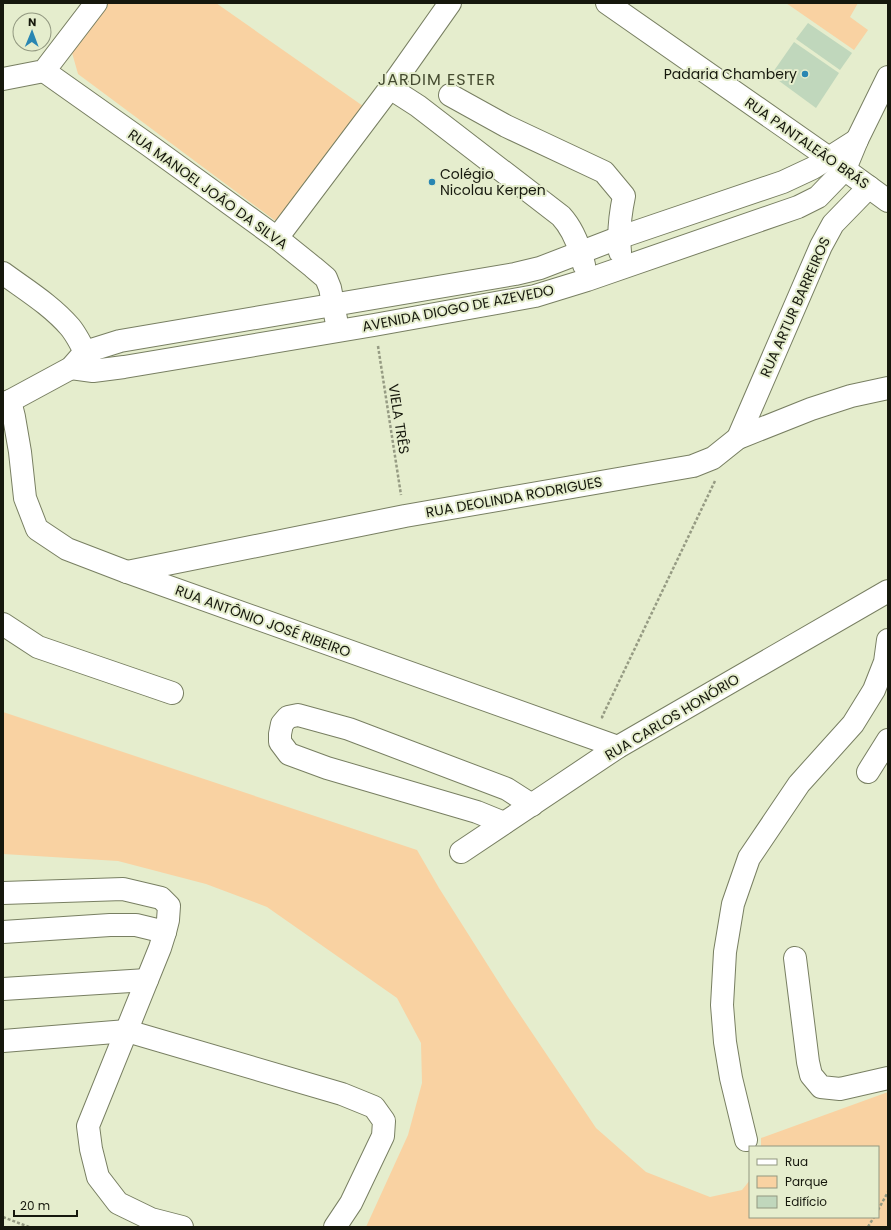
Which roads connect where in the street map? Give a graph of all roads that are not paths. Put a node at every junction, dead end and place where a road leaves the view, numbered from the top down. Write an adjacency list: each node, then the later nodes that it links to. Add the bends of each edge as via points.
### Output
1 (96, 3): 4 (street)
2 (450, 3): 7 (street)
3 (607, 3): 9 (street, RUA PANTALEÃO BRÁS)
4 (44, 71): 6 (street); 12 (street, RUA MANOEL JOÃO DA SILVA)
5 (888, 77): 9 (street, via 856,140)
6 (3, 79)
7 (390, 88): 12 (street); 14 (street, via 418,106 561,216)
8 (450, 95): 13 (street, via 506,126 604,172 624,196)
9 (837, 163): 10 (street, RUA PANTALEÃO BRÁS); 13 (street, AVENIDA DIOGO DE AZEVEDO, via 813,168 783,182); 15 (street, AVENIDA DIOGO DE AZEVEDO, via 818,196 798,207)
10 (870, 187): 11 (street, RUA PANTALEÃO BRÁS); 27 (street, RUA ARTUR BARREIROS, via 833,224 820,246)
11 (888, 201)
12 (277, 238): 19 (street, RUA MANOEL JOÃO DA SILVA, via 326,278)
13 (618, 238): 14 (street, AVENIDA DIOGO DE AZEVEDO); 15 (street)
14 (581, 252): 17 (street); 18 (street, AVENIDA DIOGO DE AZEVEDO, via 540,268 515,274)
15 (623, 267): 17 (street, AVENIDA DIOGO DE AZEVEDO)
16 (3, 273): 22 (street, via 55,312 71,328)
17 (587, 280): 20 (street, AVENIDA DIOGO DE AZEVEDO, via 535,296)
18 (360, 300): 19 (street, AVENIDA DIOGO DE AZEVEDO); 20 (street)
19 (334, 305): 21 (street, RUA MANOEL JOÃO DA SILVA); 22 (street, AVENIDA DIOGO DE AZEVEDO, via 120,341)
20 (374, 325): 21 (street, AVENIDA DIOGO DE AZEVEDO)
21 (337, 331): 24 (street, AVENIDA DIOGO DE AZEVEDO)
22 (85, 352): 23 (street); 24 (street)
23 (71, 368): 24 (street, AVENIDA DIOGO DE AZEVEDO); 26 (street)
24 (93, 371)
25 (888, 388): 27 (street, RUA DEOLINDA RODRIGUES, via 851,396 811,409)
26 (7, 404): 28 (street, RUA ANTÔNIO JOSÉ RIBEIRO, via 20,452 25,498 37,529 67,550)
27 (738, 438): 28 (street, RUA DEOLINDA RODRIGUES, via 713,458 693,466 405,516)
28 (127, 572): 34 (street, RUA ANTÔNIO JOSÉ RIBEIRO)
29 (888, 594): 34 (street, RUA CARLOS HONÓRIO)
30 (3, 624): 32 (street, via 38,647)
31 (888, 640): 48 (street, via 885,662 874,690 853,724 799,784 749,858 733,904 725,952 722,1005 731,1078)
32 (172, 693)
33 (888, 740): 35 (street)
34 (618, 747): 36 (street, RUA CARLOS HONÓRIO)
35 (868, 772)
36 (532, 805): 37 (street, RUA CARLOS HONÓRIO); 37 (street, via 507,789 349,729 298,715 288,717 282,724 280,742 289,754 327,768 477,812)
37 (504, 823): 38 (street, RUA CARLOS HONÓRIO)
38 (461, 852)
39 (3, 893): 41 (street, via 123,889 161,898 169,906)
40 (3, 932): 41 (street, via 110,925 136,925)
41 (165, 932): 43 (street)
42 (795, 958): 47 (street, via 811,1076 821,1087 840,1089)
43 (147, 980): 44 (street); 45 (street)
44 (3, 989)
45 (127, 1031): 46 (street); 49 (street, via 88,1126 98,1177 118,1203 151,1219); 50 (street, via 342,1094 374,1107 384,1121 383,1136 351,1203)
46 (3, 1041)
47 (888, 1078)
48 (746, 1140)
49 (182, 1227)
50 (335, 1227)

